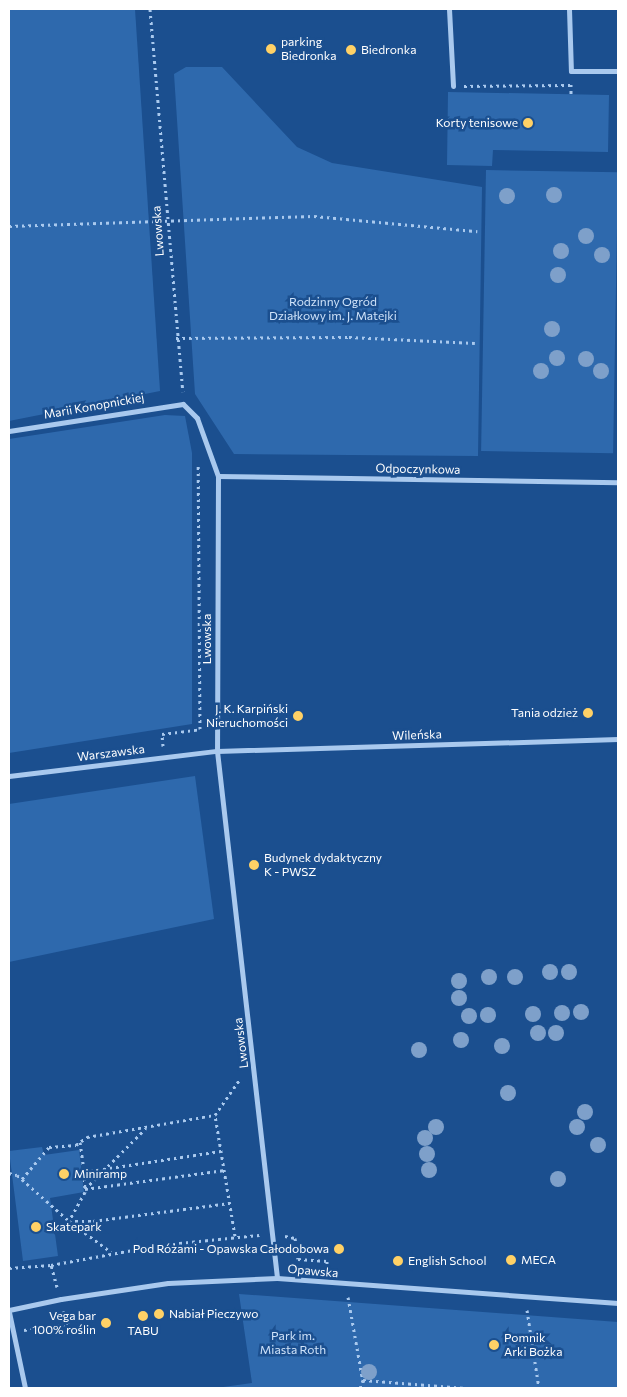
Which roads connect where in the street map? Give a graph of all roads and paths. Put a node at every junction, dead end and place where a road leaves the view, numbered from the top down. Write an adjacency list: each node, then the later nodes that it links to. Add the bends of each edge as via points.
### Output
1 (150, 9): 7 (path, Lwowska)
2 (449, 9): 6 (street)
3 (569, 9): 4 (street, via 571,71)
4 (618, 71)
5 (571, 85): 6 (path)
6 (453, 86)
7 (168, 219): 8 (path); 9 (path, via 314,216); 10 (path, Lwowska)
8 (9, 226)
9 (477, 231)
10 (176, 338): 11 (path, via 349,337); 12 (path, Lwowska)
11 (475, 343)
12 (183, 404): 13 (street, Marii Konopnickiej); 15 (street, Lwowska, via 197,418)
13 (9, 431)
14 (198, 455): 17 (path, via 200,729)
15 (218, 476): 16 (street, Odpoczynkowa); 19 (street, Lwowska)
16 (618, 482)
17 (162, 734)
18 (618, 739): 19 (street, Wileńska)
19 (217, 751): 20 (street, Warszawska); 21 (street, Lwowska)
20 (9, 776)
21 (254, 1060): 22 (path); 38 (street, Lwowska)
22 (215, 1115): 23 (path); 25 (path)
23 (148, 1127): 24 (path, via 86,1138); 26 (path)
24 (80, 1142): 28 (path); 30 (path, via 49,1148)
25 (222, 1151): 26 (path); 27 (path)
26 (102, 1170): 28 (path); 31 (path)
27 (226, 1170): 31 (path); 32 (path)
28 (84, 1172): 31 (path)
29 (9, 1173): 30 (path)
30 (22, 1179): 33 (path)
31 (85, 1189): 33 (path)
32 (230, 1203): 33 (path, via 93,1222); 34 (path)
33 (69, 1221): 35 (path)
34 (236, 1236)
35 (111, 1253)
36 (51, 1264): 37 (path)
37 (9, 1268)
38 (277, 1278): 40 (street, Opawska); 42 (street, Opawska, via 168,1283 61,1299)
39 (342, 1296): 45 (path, via 350,1297)
40 (618, 1303)
41 (518, 1308): 50 (path, via 527,1309)
42 (9, 1311): 44 (street)
43 (63, 1311): 44 (path, via 68,1324)
44 (13, 1332): 46 (street)
45 (363, 1380): 47 (path); 48 (path); 49 (path)
46 (25, 1388)
47 (360, 1388)
48 (364, 1388)
49 (466, 1388)
50 (539, 1388)

